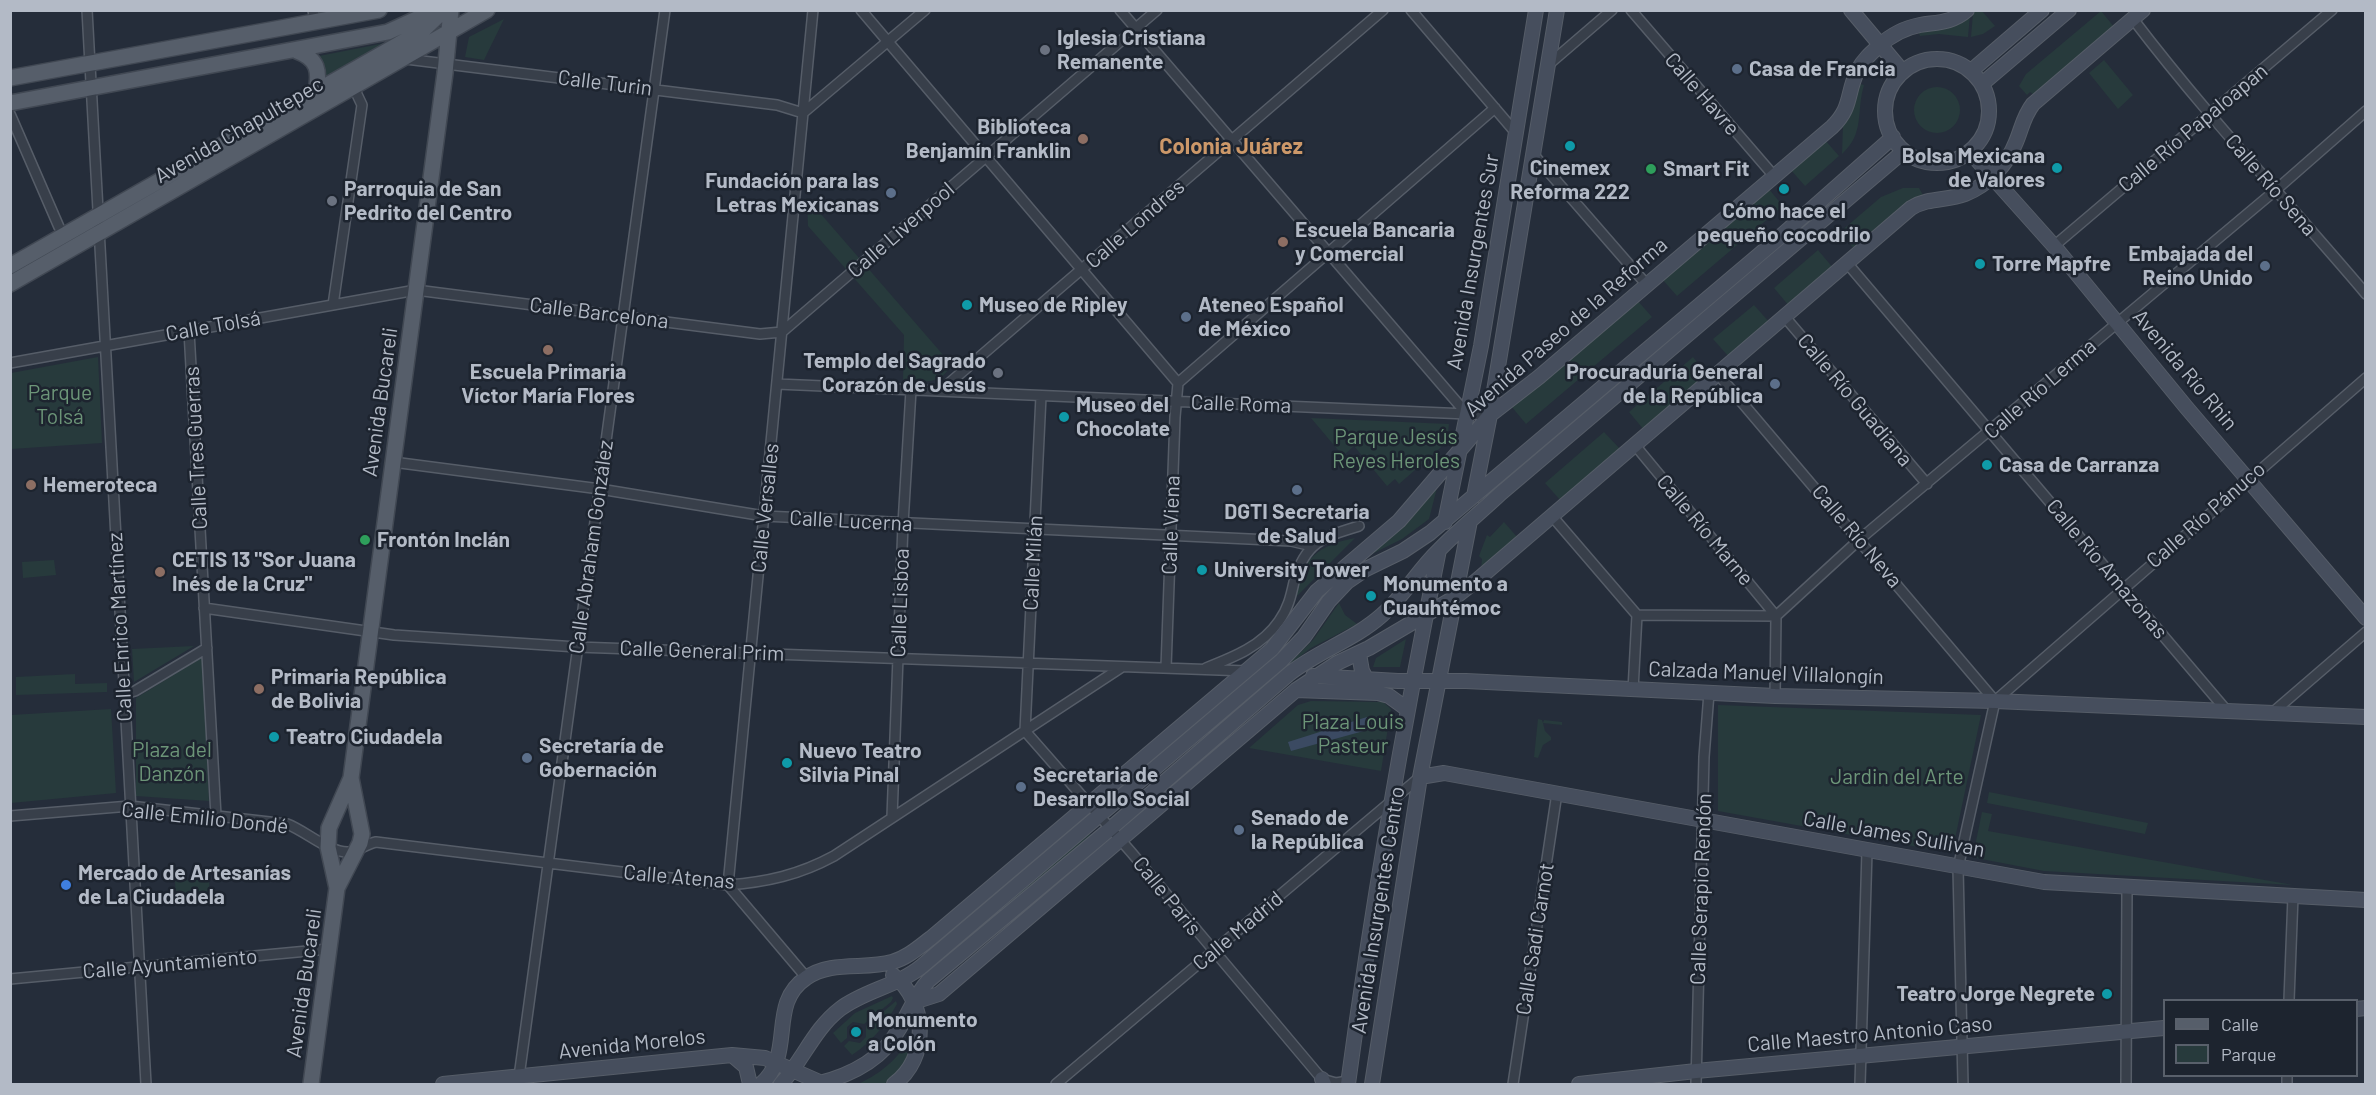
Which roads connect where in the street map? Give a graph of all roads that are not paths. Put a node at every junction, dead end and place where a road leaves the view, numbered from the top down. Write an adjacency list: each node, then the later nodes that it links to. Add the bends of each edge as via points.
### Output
1 (87, 10): 33 (street, Calle Enrico Martínez)
2 (379, 10): 25 (main road)
3 (436, 10): 30 (main road, via 388,32)
4 (444, 10): 39 (main road, Avenida Chapultepec, via 422,31)
5 (451, 10): 27 (main road, Avenida Bucareli)
6 (487, 10): 27 (main road, Avenida Chapultepec)
7 (665, 10): 42 (street, Calle Abraham González)
8 (813, 10): 46 (street, Calle Versalles)
9 (861, 10): 28 (street)
10 (925, 10): 28 (street)
11 (1120, 10): 26 (street)
12 (1157, 10): 26 (street, Calle Liverpool)
13 (1383, 10): 53 (street, Calle Londres)
14 (1411, 10): 44 (street)
15 (1536, 10): 51 (main road, Avenida Insurgentes Sur)
16 (1557, 10): 34 (main road, Avenida Insurgentes Sur)
17 (1612, 10): 34 (street)
18 (1631, 10): 58 (street, Calle Havre)
19 (1851, 10): 29 (main road)
20 (1967, 10): 29 (main road, Avenida Paseo de la Reforma, via 1954,20 1896,33)
21 (2042, 10): 35 (main road)
22 (2068, 10): 38 (main road)
23 (2332, 10): 48 (street, Calle Río Papaloapan)
24 (2138, 15): 48 (street, Calle Río Sena); 59 (main road, via 2033,104 2024,116 2012,151)
25 (314, 16): 33 (main road)
26 (1136, 28): 53 (street); 57 (street, Calle Liverpool)
27 (449, 30): 31 (main road, Avenida Chapultepec); 32 (main road, Avenida Bucareli)
28 (888, 42): 46 (street); 57 (street)
29 (1880, 45): 36 (main road); 58 (main road, Avenida Paseo de la Reforma, via 1857,71 1841,118)
30 (297, 51): 39 (main road, via 316,64); 40 (main road)
31 (405, 58): 32 (street, Calle Turin); 41 (main road, Avenida Chapultepec)
32 (447, 63): 42 (street, Calle Turin); 72 (main road, Avenida Bucareli)
33 (90, 64): 37 (main road); 40 (street, Calle Enrico Martínez)
34 (1548, 65): 56 (main road, Avenida Insurgentes Sur)
35 (1971, 71): 36 (main road, via 1941,59 1926,60); 38 (main road)
36 (1903, 72): 52 (main road, via 1890,89 1886,104 1886,119)
37 (10, 78)
38 (1982, 84): 55 (main road, via 1990,111 1980,141)
39 (317, 86): 61 (main road, Avenida Chapultepec)
40 (92, 88): 43 (main road); 61 (street, Calle Enrico Martínez)
41 (354, 88): 63 (main road, Avenida Chapultepec); 74 (street, via 362,105)
42 (654, 90): 46 (street, Calle Turin, via 777,105); 75 (street, Calle Abraham González)
43 (10, 103)
44 (1495, 108): 51 (street); 65 (street)
45 (2366, 111): 49 (street, Calle Río Lerma)
46 (803, 113): 79 (street, Calle Versalles)
47 (10, 114): 62 (street)
48 (2209, 114): 60 (street, Calle Río Sena); 64 (street, Calle Río Papaloapan)
49 (2358, 117): 50 (street); 60 (street, Calle Río Lerma)
50 (2366, 127)
51 (1516, 133): 90 (main road, Avenida Insurgentes Sur)
52 (1893, 137): 54 (main road); 99 (main road)
53 (1232, 140): 65 (street); 69 (street, Calle Londres)
54 (1904, 151): 55 (main road, via 1930,162 1950,161); 103 (main road)
55 (1970, 152): 59 (main road, Avenida Río Rhin)
56 (1533, 154): 71 (street); 91 (main road, Avenida Insurgentes Sur)
57 (986, 157): 69 (street); 79 (street, Calle Liverpool)
58 (1774, 176): 71 (main road, Avenida Paseo de la Reforma)
59 (1992, 177): 64 (main road, Avenida Río Rhin); 67 (main road, via 1964,195 1920,203)
60 (2277, 189): 73 (street, Calle Río Sena); 77 (street, Calle Río Lerma)
61 (99, 210): 62 (main road, Avenida Chapultepec); 63 (street, Calle Enrico Martínez); 68 (main road, Avenida Chapultepec)
62 (59, 227): 66 (main road, Avenida Chapultepec)
63 (100, 233): 70 (main road, Avenida Chapultepec); 80 (street, Calle Enrico Martínez)
64 (2054, 246): 77 (main road, Avenida Río Rhin)
65 (1329, 252): 84 (street); 90 (street)
66 (10, 254)
67 (1847, 263): 76 (main road); 92 (street, Calle Río Amazonas)
68 (10, 266)
69 (1082, 270): 84 (street); 87 (street, Calle Londres)
70 (10, 284)
71 (1647, 285): 91 (main road, Avenida Paseo de la Reforma)
72 (416, 290): 74 (street, Calle Tolsá); 75 (street, Calle Barcelona); 95 (main road, Avenida Bucareli)
73 (2366, 294)
74 (333, 305): 78 (street, Calle Tolsá)
75 (623, 316): 79 (street, Calle Barcelona, via 760,334); 98 (street, Calle Abraham González)
76 (1784, 316): 82 (main road); 97 (street, Calle Río Guadiana)
77 (2117, 323): 92 (street, Calle Río Lerma); 96 (main road, Avenida Río Rhin)
78 (189, 331): 80 (street, Calle Tolsá); 113 (street, Calle Tres Guerras)
79 (782, 332): 85 (street, Calle Versalles)
80 (106, 346): 81 (street, Calle Tolsá); 139 (street, Calle Enrico Martínez)
81 (10, 363)
82 (1717, 373): 93 (main road); 108 (street, Calle Río Neva)
83 (2366, 378): 96 (street, Calle Río Pánuco)
84 (1178, 383): 89 (street, Calle Viena)
85 (777, 384): 86 (street, Calle Roma); 100 (street, Calle Versalles)
86 (911, 390): 87 (street, Calle Roma); 104 (street, Calle Lisboa)
87 (940, 391): 88 (street, Calle Roma)
88 (1041, 396): 89 (street, Calle Roma); 106 (street, Calle Milán)
89 (1175, 401): 90 (street, Calle Roma); 107 (street, Calle Viena)
90 (1467, 414): 91 (street, Calle Roma); 94 (main road, Avenida Insurgentes Sur)
91 (1490, 415): 94 (main road, Avenida Paseo de la Reforma); 99 (main road, Avenida Insurgentes Sur)
92 (1991, 432): 97 (street, Calle Río Lerma); 111 (street, Calle Río Amazonas)
93 (1634, 444): 101 (main road); 116 (street, Calle Río Marne)
94 (1459, 450): 102 (main road, Avenida Insurgentes Sur); 129 (main road, Avenida Paseo de la Reforma, via 1410,509 1328,579 1283,637)
95 (393, 462): 98 (street, Calle Lucerna); 119 (main road, Avenida Bucareli)
96 (2248, 478): 111 (street, Calle Río Pánuco); 117 (main road, Avenida Río Rhin)
97 (1927, 484): 108 (street, Calle Río Lerma)
98 (600, 489): 100 (street, Calle Lucerna); 120 (street, Calle Abraham González)
99 (1475, 494): 102 (main road); 103 (main road, Avenida Insurgentes Centro)
100 (764, 516): 104 (street, Calle Lucerna); 122 (street, Calle Versalles)
101 (1552, 516): 112 (main road); 115 (street)
102 (1445, 520): 110 (main road, Avenida Insurgentes Centro); 130 (main road, via 1347,582 1304,637)
103 (1469, 522): 110 (main road); 112 (main road, Avenida Insurgentes Centro)
104 (903, 524): 106 (street, Calle Lucerna); 124 (street, Calle Lisboa)
105 (1359, 526): 109 (street)
106 (1034, 528): 107 (street, Calle Lucerna); 125 (street, Calle Milán)
107 (1171, 535): 109 (street, Calle Lucerna, via 1291,541); 127 (street, Calle Viena)
108 (1860, 540): 116 (street, Calle Río Lerma); 141 (street, Calle Río Neva)
109 (1312, 546): 128 (street, via 1299,568 1286,610 1268,634 1241,654)
110 (1439, 549): 114 (main road, Avenida Insurgentes Centro); 131 (main road, via 1381,616)
111 (2122, 588): 141 (street, Calle Río Pánuco); 143 (street, Calle Río Amazonas)
112 (1454, 598): 114 (main road); 134 (main road, Avenida Insurgentes Centro)
113 (204, 608): 119 (street, Calle General Prim); 121 (street, Calle Tres Guerras)
114 (1426, 614): 123 (main road); 135 (main road, Avenida Insurgentes Centro)
115 (1637, 615): 116 (street); 137 (street)
116 (1776, 616): 140 (street)
117 (2366, 618)
118 (2366, 632): 144 (street)
119 (370, 633): 120 (street, Calle General Prim); 148 (main road, Avenida Bucareli)
120 (578, 647): 122 (street, Calle General Prim); 163 (street, Calle Abraham González)
121 (207, 648): 139 (street); 154 (street, Calle Tres Guerras)
122 (751, 653): 124 (street, Calle General Prim); 165 (street, Calle Versalles)
123 (1359, 654): 132 (main road); 133 (main road)
124 (898, 659): 125 (street, Calle General Prim); 156 (street, Calle Lisboa)
125 (1028, 663): 126 (street, Calle General Prim); 146 (street, Calle Milán)
126 (1122, 667): 127 (street, Calle General Prim); 146 (street, Calle Atenas)
127 (1166, 668): 128 (street, Calzada Manuel Villalongín)
128 (1204, 669): 129 (street, Calzada Manuel Villalongín)
129 (1247, 671): 130 (main road, Calzada Manuel Villalongín); 151 (main road, Avenida Paseo de la Reforma)
130 (1269, 672): 131 (main road, Calzada Manuel Villalongín); 155 (main road)
131 (1289, 674): 132 (main road, Calzada Manuel Villalongín); 158 (main road)
132 (1315, 677): 133 (main road, Calzada Manuel Villalongín); 136 (main road)
133 (1367, 680): 135 (main road, Calzada Manuel Villalongín)
134 (1438, 680): 135 (main road, Calzada Manuel Villalongín); 137 (main road, Calzada Manuel Villalongín); 147 (main road, Avenida Insurgentes Centro)
135 (1412, 681): 142 (main road, Avenida Insurgentes Centro)
136 (1296, 690): 142 (main road, via 1378,693); 159 (main road)
137 (1633, 690): 138 (main road, Calzada Manuel Villalongín)
138 (1709, 693): 140 (main road, Calzada Manuel Villalongín); 157 (street, Calle Serapio Rendón)
139 (124, 694): 152 (street, Calle Enrico Martínez)
140 (1775, 696): 141 (main road, Calzada Manuel Villalongín)
141 (1995, 701): 143 (main road, Calzada Manuel Villalongín); 164 (street)
142 (1407, 709): 150 (main road, Avenida Insurgentes Centro)
143 (2227, 711): 144 (main road, Calzada Manuel Villalongín)
144 (2272, 713): 145 (main road, Calzada Manuel Villalongín)
145 (2366, 717)
146 (1025, 731): 151 (street, Calle Paris); 156 (street, Calle Atenas)
147 (1420, 777): 149 (main road, Calle James Sullivan, via 1444,773); 150 (street, Calle Madrid); 199 (main road, Avenida Insurgentes Centro)
148 (351, 778): 160 (main road, Avenida Bucareli, via 331,821); 161 (main road, Avenida Bucareli, via 362,824)
149 (1557, 793): 157 (main road, Calle James Sullivan); 200 (street, Calle Sadi Carnot)
150 (1392, 802): 171 (street, Calle Madrid); 189 (main road, Avenida Insurgentes Centro)
151 (1087, 803): 155 (street, Calle Paris); 172 (main road, Avenida Paseo de la Reforma, via 924,944 904,957)
152 (130, 806): 153 (street, Calle Emilio Dondé); 154 (street, Calle Emilio Dondé); 173 (street, Calle Enrico Martínez)
153 (10, 816)
154 (216, 816): 160 (street, Calle Emilio Dondé, via 287,824)
155 (1099, 816): 158 (street, Calle Paris); 176 (main road, via 918,969)
156 (892, 817): 165 (street, Calle Atenas, via 812,868 789,876)
157 (1704, 820): 162 (main road, Calle James Sullivan); 186 (street, Calle Serapio Rendón)
158 (1110, 829): 159 (street, Calle Paris); 178 (main road, via 928,981)
159 (1120, 840): 171 (street, Calle Paris); 178 (main road, via 939,994)
160 (328, 847): 161 (street, Calle Emilio Dondé); 167 (main road, Avenida Bucareli)
161 (357, 850): 163 (street, Calle Atenas, via 376,842); 167 (main road, Avenida Bucareli)
162 (1867, 851): 164 (main road, Calle James Sullivan); 183 (street)
163 (548, 864): 165 (street, Calle Atenas); 187 (street, Calle Abraham González)
164 (1958, 868): 166 (main road, Calle James Sullivan, via 2044,882); 181 (street)
165 (728, 885): 174 (street)
166 (2127, 887): 168 (main road, Calle James Sullivan); 180 (street)
167 (337, 888): 170 (main road, Avenida Bucareli)
168 (2293, 896): 169 (main road, Calle James Sullivan); 177 (street)
169 (2366, 900)
170 (329, 949): 173 (street, Calle Ayuntamiento); 191 (main road, Avenida Bucareli)
171 (1214, 952): 188 (street, Calle Paris); 198 (street, Calle Madrid)
172 (880, 964): 174 (main road, Avenida Paseo de la Reforma, via 830,969); 176 (main road)
173 (140, 967): 175 (street, Calle Ayuntamiento); 190 (street, Calle Enrico Martínez)
174 (806, 977): 184 (main road, via 783,1011)
175 (10, 979)
176 (899, 979): 178 (main road); 185 (main road, via 865,994 827,1020)
177 (2289, 999)
178 (914, 1002): 196 (main road, via 898,1032 882,1051 860,1068); 197 (main road, via 920,1030 916,1058 910,1070)
179 (2163, 1028): 180 (main road, Calle Maestro Antonio Caso)
180 (2127, 1031): 181 (main road, Calle Maestro Antonio Caso); 204 (street)
181 (1962, 1047): 183 (main road, Calle Maestro Antonio Caso); 203 (street)
182 (732, 1055): 184 (main road, Avenida Morelos); 187 (main road, Avenida Morelos); 193 (main road, via 746,1067)
183 (1861, 1055): 186 (main road, Calle Maestro Antonio Caso); 202 (street)
184 (777, 1063): 185 (main road, Avenida Morelos); 194 (main road)
185 (793, 1071): 195 (main road); 196 (main road, Avenida Morelos)
186 (1696, 1078): 201 (main road, Calle Maestro Antonio Caso)
187 (518, 1081): 192 (main road, Avenida Morelos)
188 (1323, 1082): 189 (street, Calle Paris)
189 (1348, 1083)
190 (146, 1084)
191 (311, 1084)
192 (442, 1084)
193 (750, 1084)
194 (761, 1084)
195 (781, 1084)
196 (821, 1084)
197 (894, 1084)
198 (1056, 1084)
199 (1372, 1084)
200 (1513, 1084)
201 (1579, 1084)
202 (1860, 1084)
203 (1963, 1084)
204 (2126, 1084)

